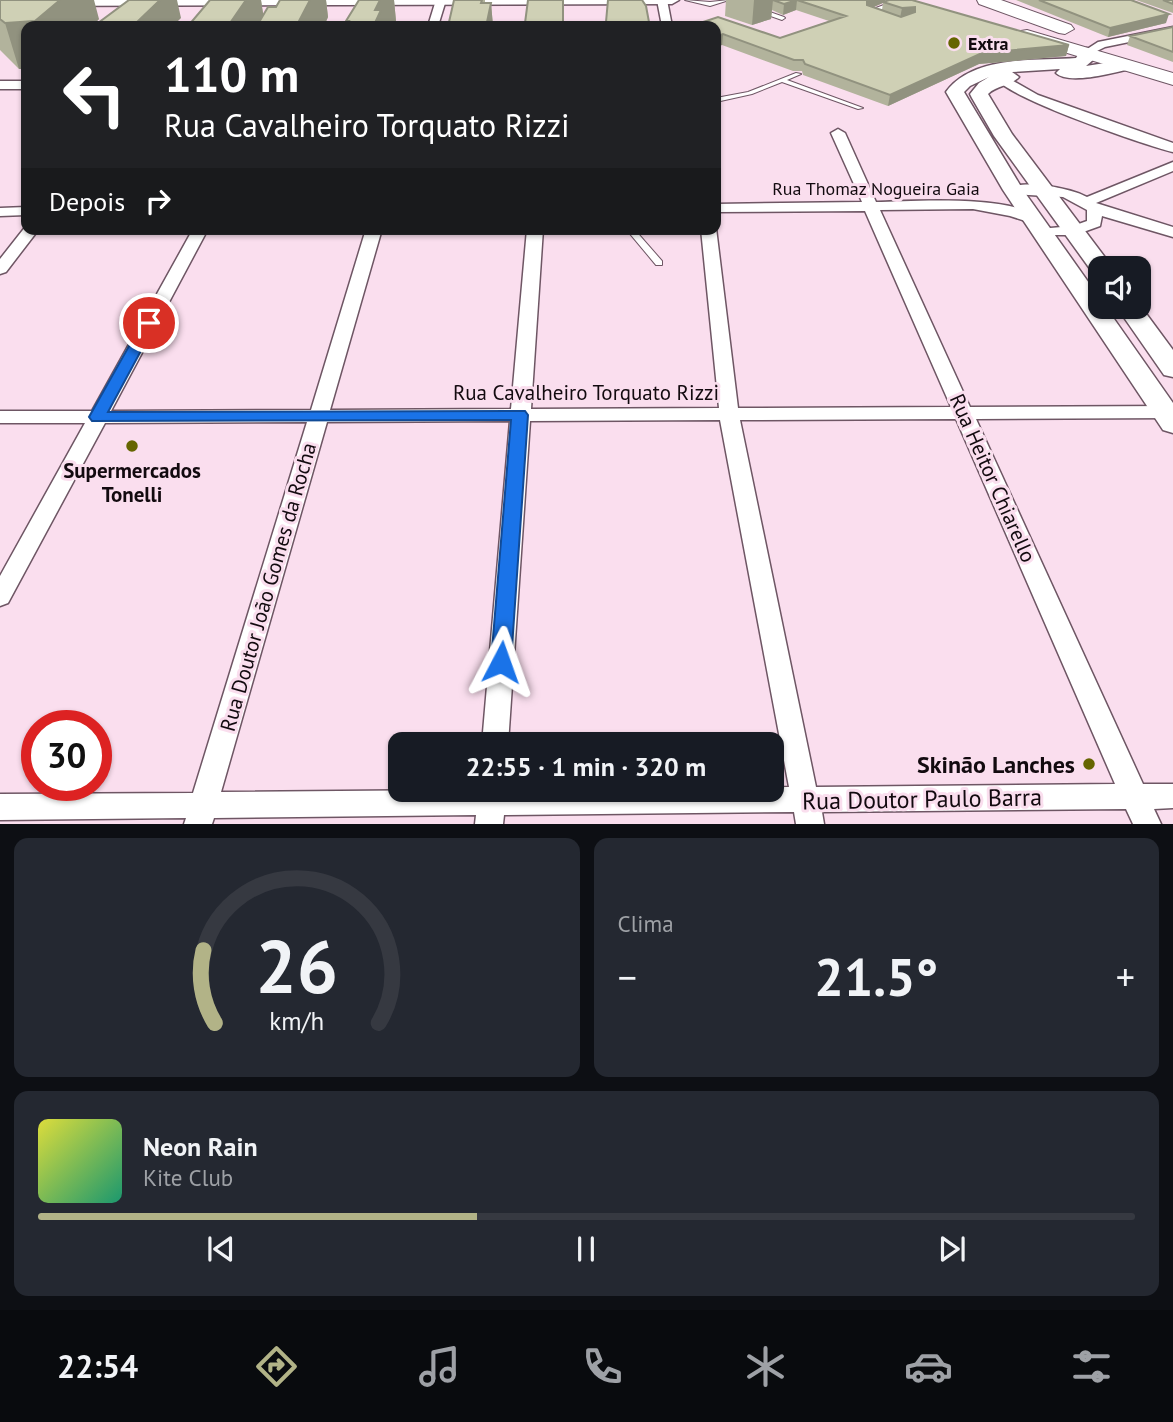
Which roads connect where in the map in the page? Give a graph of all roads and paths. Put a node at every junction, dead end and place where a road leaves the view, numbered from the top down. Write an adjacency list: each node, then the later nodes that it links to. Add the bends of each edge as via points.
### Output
1 (673, 0): 6 (street)
2 (688, 0): 3 (lane, via 710,4)
3 (727, 0): 10 (lane)
4 (64, 1): 9 (street); 11 (street)
5 (441, 1): 6 (street); 11 (street); 16 (street)
6 (662, 1): 17 (street)
7 (909, 1): 15 (lane, via 869,13)
8 (992, 1): 13 (main road)
9 (0, 2)
10 (738, 4)
11 (211, 6)
12 (749, 7): 14 (lane)
13 (1021, 12): 19 (main road); 19 (main road, via 1025,17 1021,21 1000,26)
14 (782, 18)
15 (884, 18)
16 (435, 21)
17 (666, 21)
18 (1173, 30): 19 (street)
19 (1094, 49): 20 (main road); 21 (main road); 27 (street, via 1080,63)
20 (1124, 65): 23 (main road); 27 (street)
21 (1173, 69)
22 (798, 74): 24 (lane)
23 (1173, 79)
24 (781, 80): 29 (lane); 30 (lane)
25 (0, 85): 26 (street)
26 (21, 85): 28 (street)
27 (1001, 87): 32 (street, via 985,71 959,84 955,92); 33 (street); 34 (street)
28 (0, 99)
29 (721, 99)
30 (860, 108)
31 (838, 133): 39 (street, Rua Heitor Chiarello)
32 (980, 136): 33 (street); 36 (street)
33 (1004, 136): 37 (street)
34 (1173, 148)
35 (1173, 166): 42 (street)
36 (1013, 190): 37 (street); 43 (street)
37 (1046, 190): 42 (street); 42 (street, via 1067,193)
38 (721, 208): 39 (street, Rua Thomaz Nogueira Gaia)
39 (870, 208): 43 (street, Rua Thomaz Nogueira Gaia, via 973,205 1013,212); 56 (street, Rua Heitor Chiarello)
40 (21, 211): 41 (street)
41 (0, 212)
42 (1088, 216): 43 (street); 44 (street); 51 (street)
43 (1040, 226): 59 (street)
44 (1173, 232)
45 (27, 235): 53 (street)
46 (198, 235): 61 (street)
47 (372, 235): 62 (street, Rua Doutor João Gomes da Rocha)
48 (535, 235): 57 (street)
49 (635, 235): 52 (lane)
50 (710, 235): 58 (street)
51 (1098, 256)
52 (659, 263)
53 (0, 269)
54 (1137, 319): 55 (street)
55 (1173, 369)
56 (965, 414): 58 (street, Rua Cavalheiro Torquato Rizzi); 59 (street, Rua Cavalheiro Torquato Rizzi); 65 (street, Rua Heitor Chiarello)
57 (520, 415): 58 (street, Rua Cavalheiro Torquato Rizzi); 62 (street, Rua Cavalheiro Torquato Rizzi); 64 (street)
58 (729, 415): 69 (street)
59 (1170, 416)
60 (0, 417): 61 (street, Rua Cavalheiro Torquato Rizzi)
61 (97, 417): 62 (street, Rua Cavalheiro Torquato Rizzi); 63 (street)
62 (317, 417): 70 (street, Rua Doutor João Gomes da Rocha)
63 (0, 597)
64 (496, 732)
65 (1135, 796): 66 (street, Rua Doutor Paulo Barra); 69 (street, Rua Doutor Paulo Barra); 71 (street, Rua Heitor Chiarello)
66 (1173, 796)
67 (490, 806): 69 (street, Rua Doutor Paulo Barra); 70 (street, Rua Doutor Paulo Barra)
68 (0, 807): 70 (street, Rua Doutor Paulo Barra)
69 (808, 812)
70 (201, 814)
71 (1147, 824)

